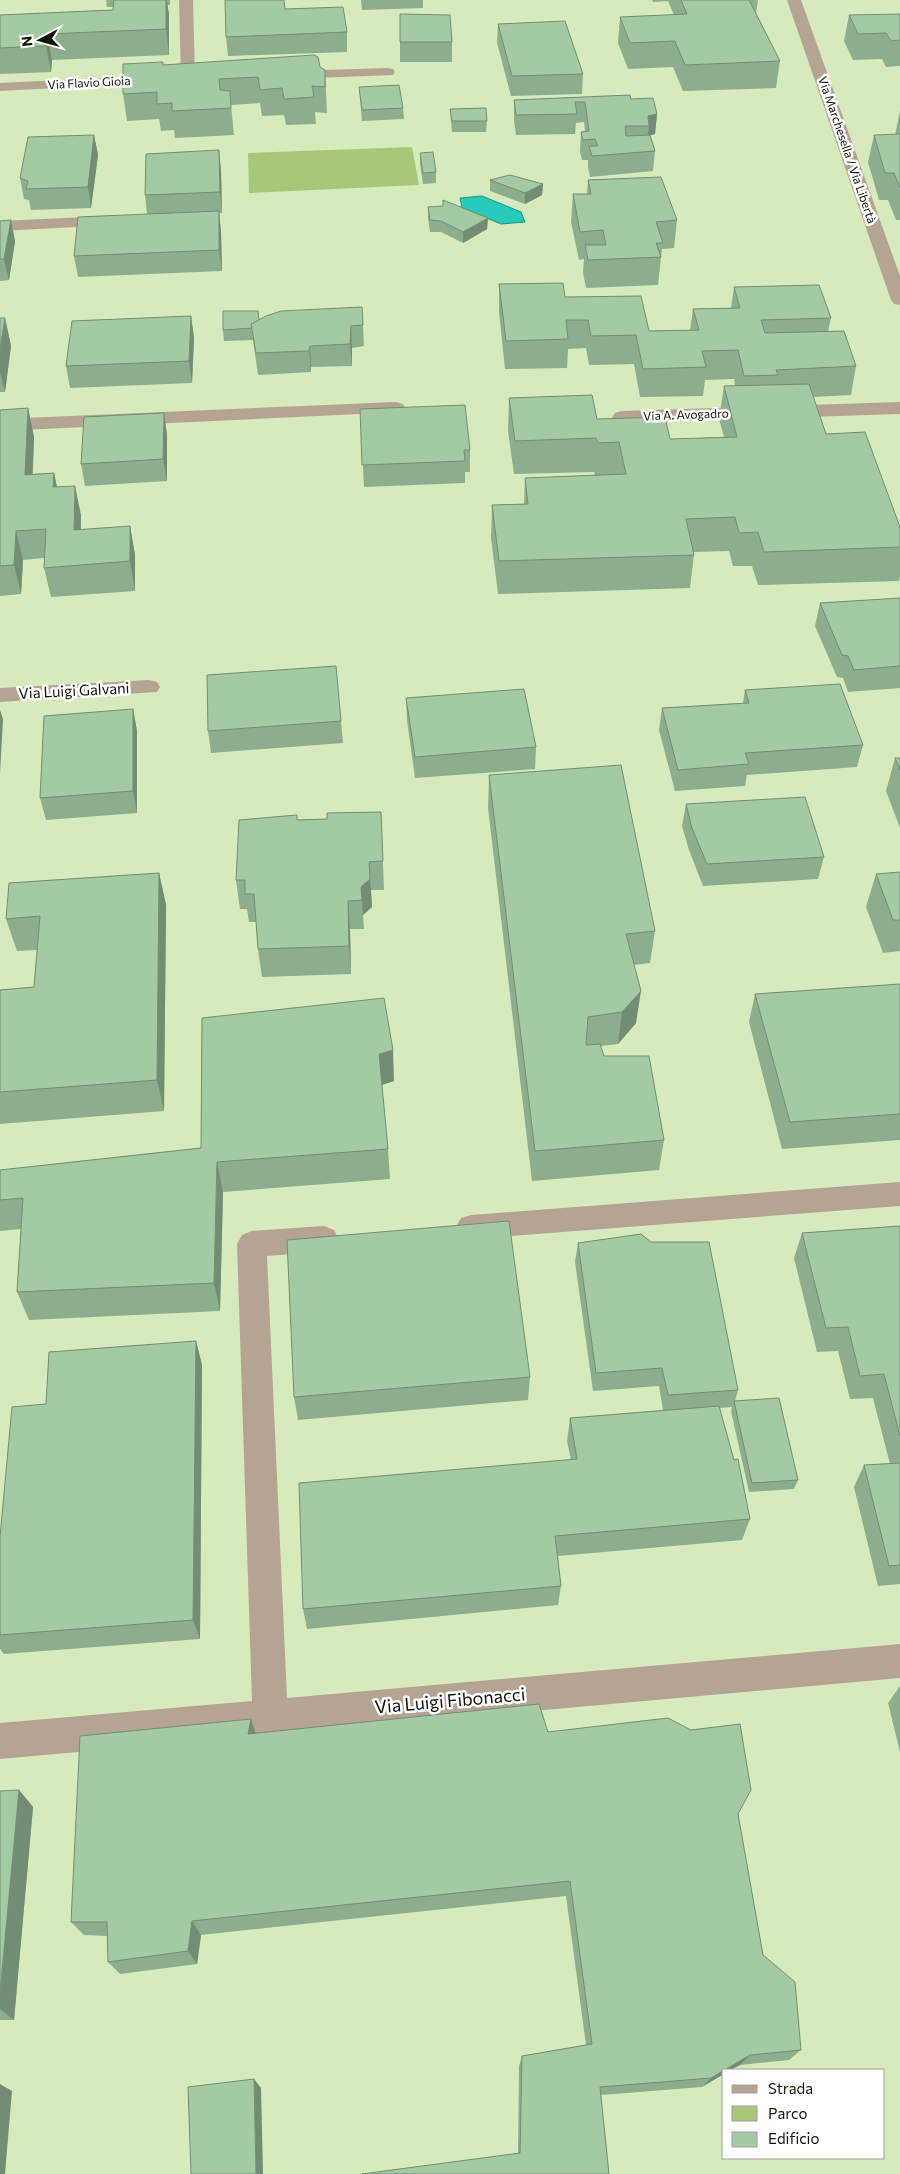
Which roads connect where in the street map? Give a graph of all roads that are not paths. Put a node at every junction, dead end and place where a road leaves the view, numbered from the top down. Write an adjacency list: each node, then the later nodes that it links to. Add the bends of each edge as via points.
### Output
1 (186, 0): 5 (street)
2 (794, 0): 10 (street, Via Marchesella / Via Libertà)
3 (388, 72): 4 (street)
4 (274, 75)
5 (188, 77): 6 (street, Via Flavio Gioia); 7 (street, Via Flavio Gioia)
6 (207, 77)
7 (0, 87)
8 (108, 222): 9 (street)
9 (0, 226)
10 (900, 300)
11 (415, 407): 14 (street)
12 (900, 408): 13 (street, Via A. Avogadro)
13 (622, 417)
14 (0, 425)
15 (149, 687): 16 (street, Via Luigi Galvani)
16 (0, 695)
17 (900, 1194): 18 (street)
18 (448, 1229)
19 (350, 1237): 21 (street, via 252,1244)
20 (900, 1661): 21 (street, Via Luigi Fibonacci)
21 (270, 1718): 22 (street, Via Luigi Fibonacci)
22 (0, 1741)

